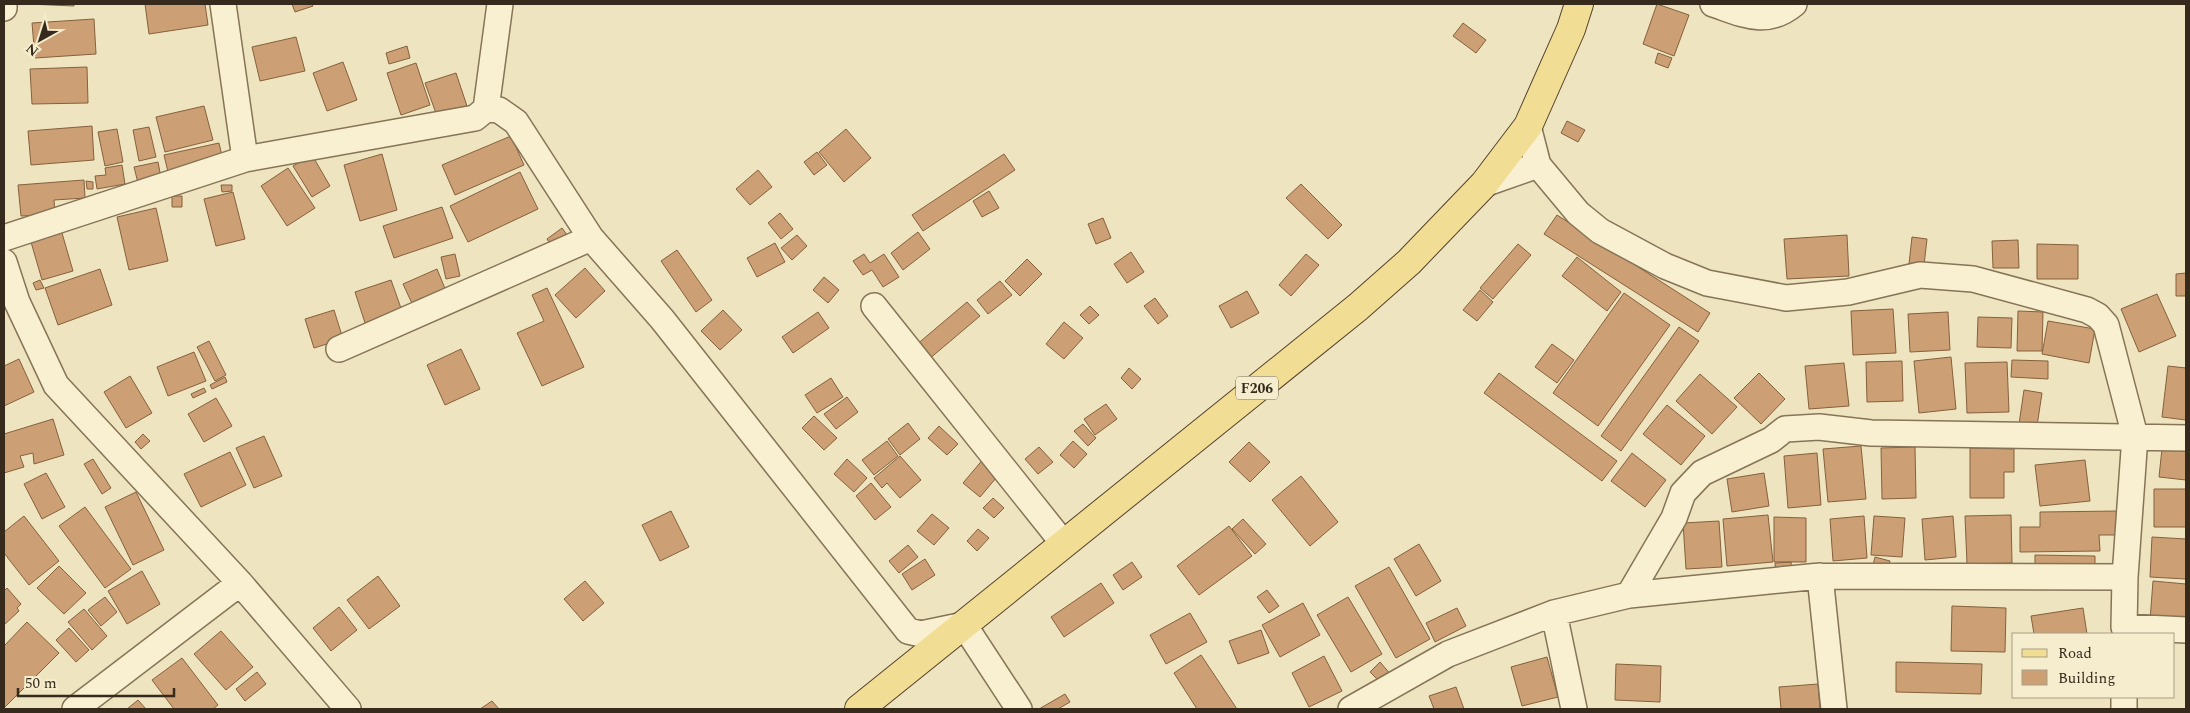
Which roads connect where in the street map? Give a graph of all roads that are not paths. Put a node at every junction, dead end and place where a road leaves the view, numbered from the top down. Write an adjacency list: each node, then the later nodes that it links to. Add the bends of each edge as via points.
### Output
1 (4, 4): 7 (street)
2 (223, 4): 10 (street)
3 (500, 4): 8 (street)
4 (1579, 4): 9 (main road, F206, via 1571,30)
5 (1713, 4): 6 (street, via 1761,18 1785,11)
6 (1794, 4)
7 (4, 8)
8 (486, 109): 10 (street, via 475,118); 14 (street, via 499,110 516,122)
9 (1528, 126): 11 (street); 12 (main road, F206)
10 (245, 159): 13 (street)
11 (1538, 165): 12 (street); 18 (street, via 1578,213 1600,231 1664,266 1707,283 1786,298 1848,292 1920,276 1973,279 2087,310 2106,325)
12 (1484, 184): 20 (main road, F206, via 1409,262 1358,307)
13 (4, 238)
14 (591, 238): 17 (street); 26 (street, via 662,319 908,630 921,634)
15 (4, 262): 23 (street, via 17,302 56,385)
16 (874, 306): 20 (street)
17 (339, 349)
18 (2135, 436): 19 (street); 22 (street); 24 (street, via 1871,433 1819,427 1785,429 1771,440 1702,473 1683,493 1674,518)
19 (2186, 438)
20 (1064, 544): 26 (main road, F206)
21 (1820, 576): 22 (street); 24 (street); 35 (street)
22 (2125, 577): 28 (street)
23 (240, 583): 29 (street); 30 (street)
24 (1629, 595): 25 (street)
25 (1554, 614): 33 (street, via 1448,654); 34 (street)
26 (964, 625): 31 (main road, F206); 32 (street)
27 (2186, 630): 28 (street)
28 (2124, 631)
29 (75, 709)
30 (348, 709)
31 (859, 709)
32 (1019, 709)
33 (1351, 709)
34 (1574, 709)
35 (1834, 709)

